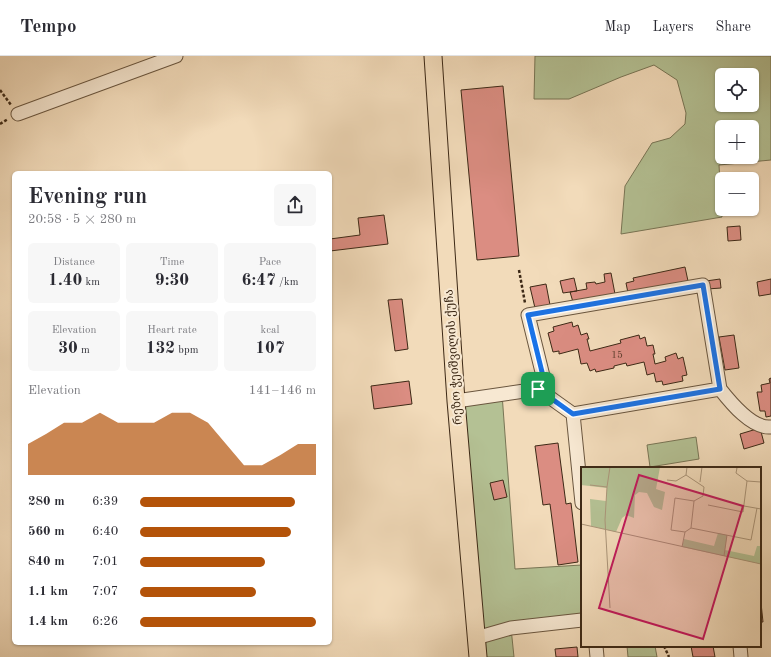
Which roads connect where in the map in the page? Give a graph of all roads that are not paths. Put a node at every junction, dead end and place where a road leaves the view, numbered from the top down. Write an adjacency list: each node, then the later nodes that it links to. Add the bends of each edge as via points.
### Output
1 (176, 56): 3 (street)
2 (434, 56): 6 (main road, რეზო ჭეიშვილის ქუჩა)
3 (18, 114)
4 (538, 389): 5 (street, via 543,376 528,315 703,285); 6 (street); 7 (street)
5 (720, 389): 7 (street); 8 (street, via 738,411 763,428)
6 (456, 400): 11 (main road, რეზო ჭეიშვილის ქუჩა)
7 (573, 414): 9 (street)
8 (771, 427)
9 (581, 493)
10 (581, 620): 11 (street, via 511,628)
11 (476, 638): 14 (main road, რეზო ჭეიშვილის ქუჩა)
12 (596, 647): 15 (street)
13 (740, 647): 16 (street)
14 (478, 657)
15 (597, 657)
16 (741, 657)

